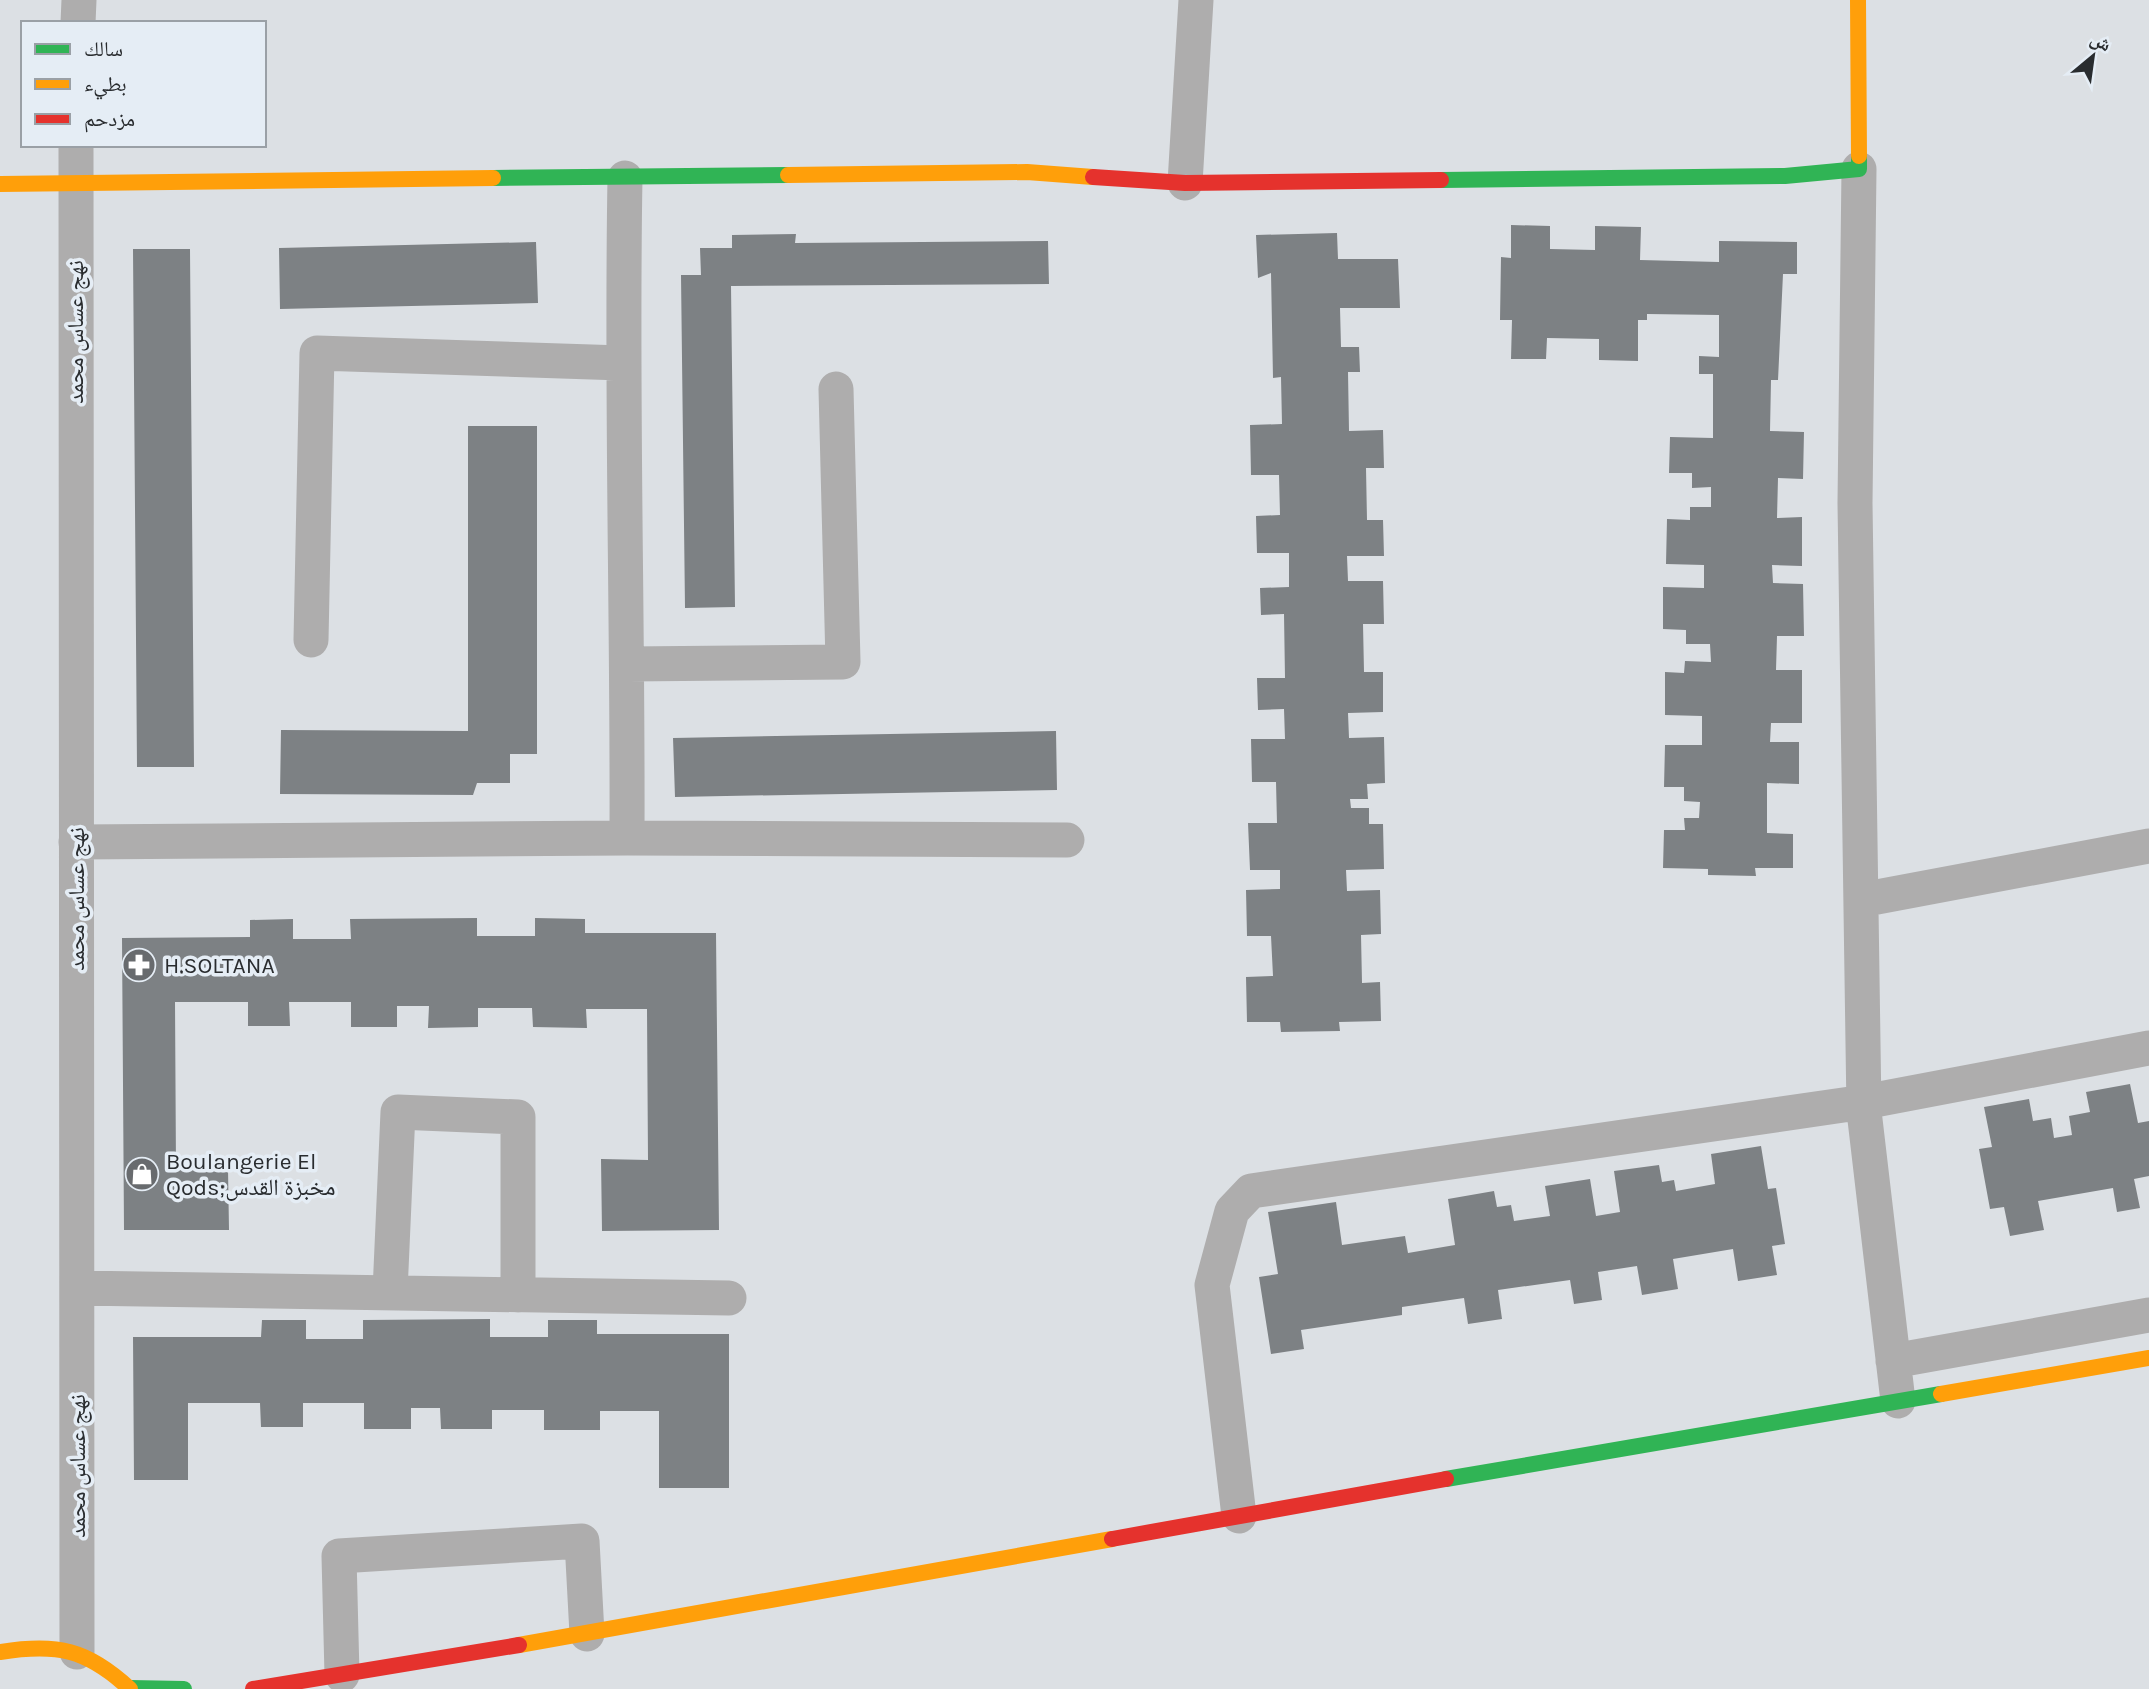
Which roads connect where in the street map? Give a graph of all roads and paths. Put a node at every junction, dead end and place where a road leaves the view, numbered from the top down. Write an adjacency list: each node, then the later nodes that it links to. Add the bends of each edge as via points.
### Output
1 (79, 0): 4 (street)
2 (1196, 0): 9 (street)
3 (1858, 0): 6 (main road)
4 (78, 21)
5 (76, 147): 8 (street, نهج عساس محمد)
6 (1859, 169): 9 (main road, via 1785,176); 19 (street, via 1855,503)
7 (625, 178): 8 (main road); 9 (main road, via 1027,172); 11 (street)
8 (75, 183): 10 (main road); 17 (street, نهج عساس محمد)
9 (1185, 183)
10 (0, 184)
11 (622, 363): 13 (street, via 317,353); 14 (street)
12 (836, 389): 14 (street, via 843,662)
13 (310, 639)
14 (628, 664): 15 (street)
15 (627, 838): 16 (street); 17 (street)
16 (1067, 840)
17 (76, 842): 22 (street, نهج عساس محمد)
18 (2149, 846): 19 (street)
19 (1861, 900): 21 (street)
20 (2149, 1048): 21 (street)
21 (1864, 1102): 28 (street); 30 (street, via 1251,1191 1232,1211 1212,1284)
22 (77, 1288): 23 (street); 33 (street, نهج عساس محمد)
23 (390, 1292): 24 (street); 24 (street, via 398,1112 518,1117)
24 (518, 1295): 25 (street)
25 (729, 1298)
26 (2149, 1315): 28 (street)
27 (2149, 1358): 29 (main road)
28 (1893, 1361): 29 (street)
29 (1898, 1401): 30 (main road)
30 (1240, 1516): 31 (main road)
31 (587, 1634): 34 (main road); 34 (street, via 582,1541 339,1556)
32 (0, 1652): 33 (main road, via 37,1645)
33 (77, 1652): 35 (main road, via 106,1666)
34 (342, 1675): 37 (main road)
35 (130, 1689): 36 (main road)
36 (184, 1689)
37 (253, 1689)

